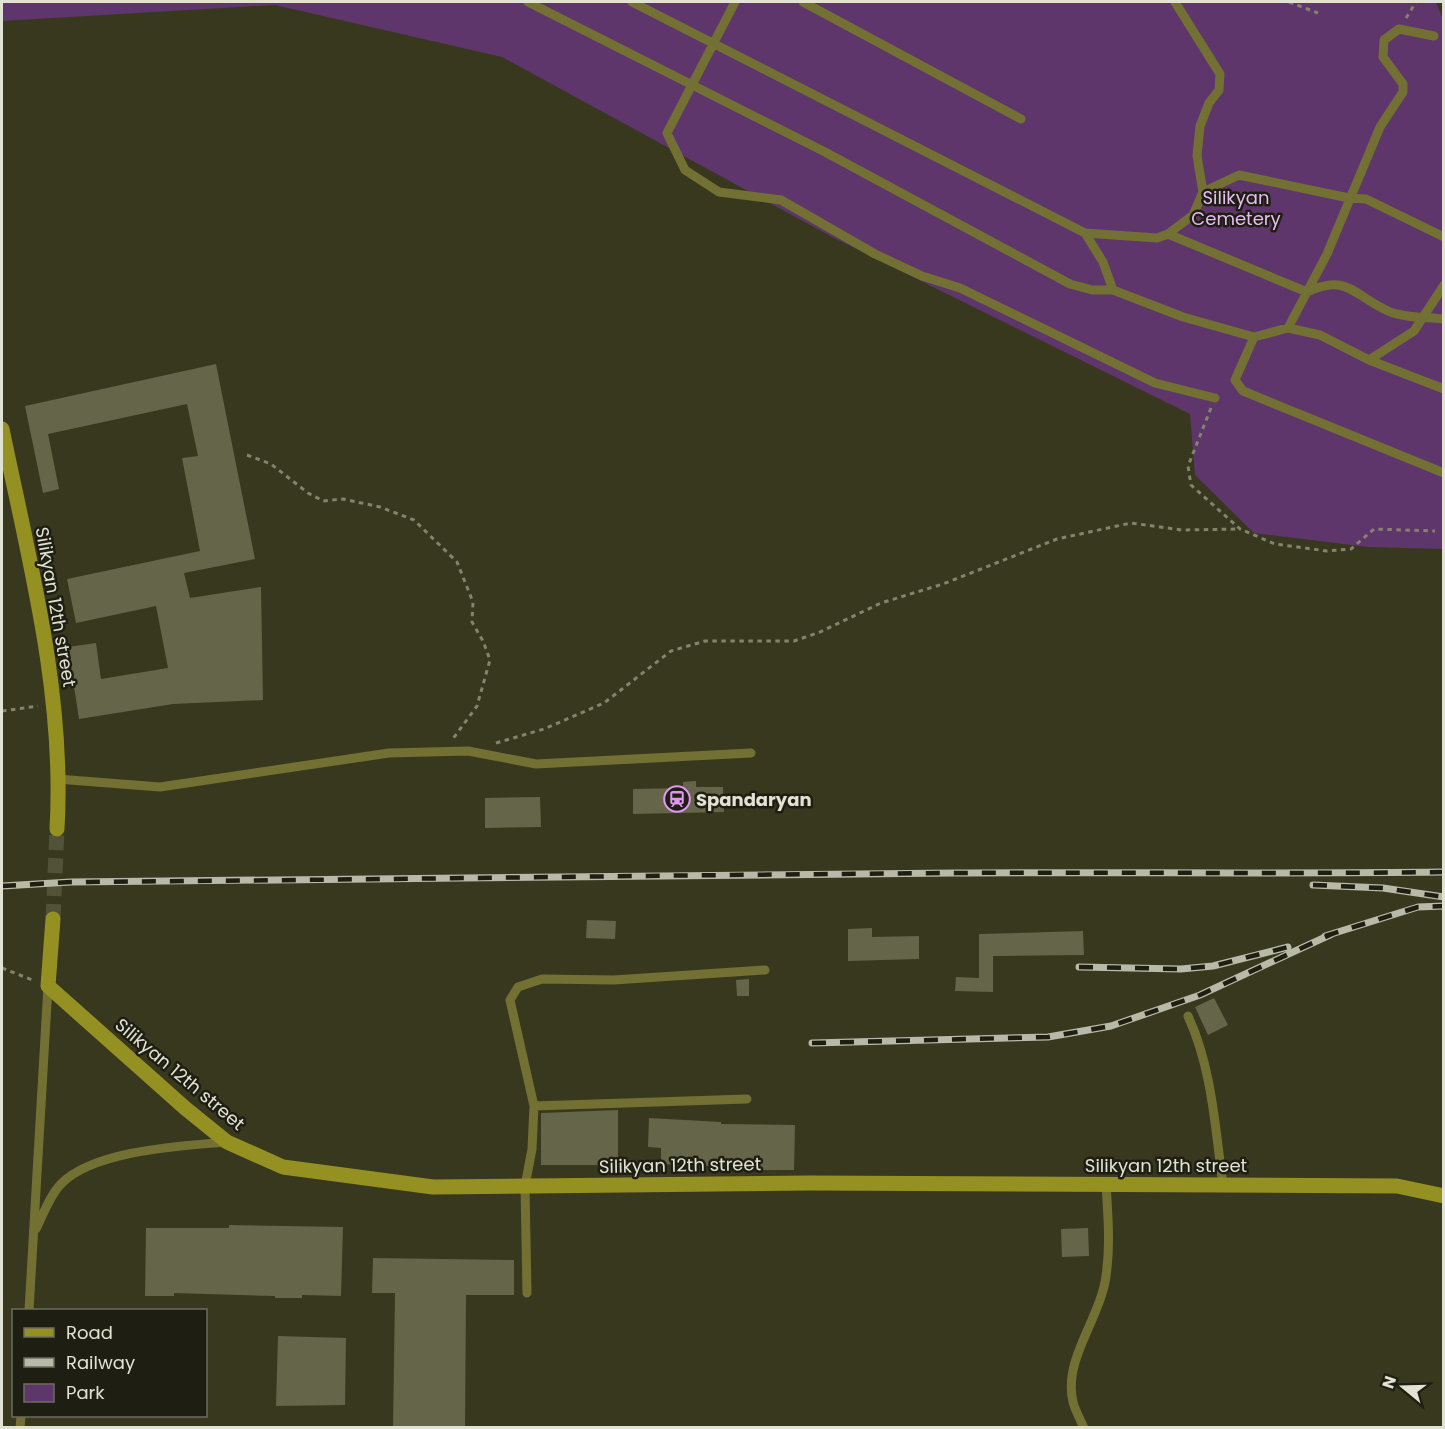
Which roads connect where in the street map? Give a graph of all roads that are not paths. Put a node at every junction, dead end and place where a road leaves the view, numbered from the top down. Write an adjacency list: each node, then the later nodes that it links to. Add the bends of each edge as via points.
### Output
1 (528, 2): 8 (lane)
2 (632, 2): 7 (lane)
3 (735, 2): 7 (lane)
4 (803, 2): 9 (lane)
5 (1175, 2): 10 (lane, via 1220,74 1219,90 1200,126 1197,156)
6 (1434, 36): 11 (lane, via 1399,29 1384,40 1383,57 1403,84 1403,92 1380,127)
7 (713, 42): 8 (lane); 12 (lane)
8 (693, 83): 16 (lane, via 1070,284); 24 (lane, via 667,133 685,170 719,192 781,200 875,254 960,288 1155,383)
9 (1021, 119)
10 (1203, 192): 11 (lane, via 1239,175); 13 (lane, via 1193,215)
11 (1348, 198): 14 (lane, via 1366,199); 17 (lane, via 1327,254)
12 (1085, 233): 13 (lane, via 1157,238); 16 (lane)
13 (1168, 234): 17 (lane)
14 (1443, 237)
15 (1443, 285): 18 (lane)
16 (1113, 290): 21 (lane, via 1183,317)
17 (1307, 292): 18 (lane, via 1324,284 1345,285 1390,312); 20 (lane)
18 (1424, 317): 19 (lane); 22 (lane, via 1414,332)
19 (1443, 319)
20 (1288, 328): 21 (lane); 22 (lane, via 1320,334)
21 (1254, 337): 27 (lane, via 1235,380 1243,391)
22 (1369, 360): 23 (lane)
23 (1443, 388)
24 (1215, 398)
25 (2, 429): 26 (main road, Silikyan 12th street)
26 (5, 467): 29 (main road, Silikyan 12th street, via 38,606 53,704)
27 (1443, 473)
28 (751, 753): 29 (lane, via 536,764 468,751 389,753 160,787)
29 (57, 779): 30 (main road, Silikyan 12th street)
30 (57, 829)
31 (53, 920): 33 (main road)
32 (765, 970): 36 (lane, via 614,980 542,979 518,987 510,1000)
33 (48, 986): 37 (main road, Silikyan 12th street); 42 (lane)
34 (1188, 1016): 39 (lane, via 1201,1044 1209,1079)
35 (747, 1099): 36 (lane)
36 (534, 1106): 40 (lane)
37 (228, 1142): 40 (main road, Silikyan 12th street, via 283,1167 433,1187); 42 (lane, via 153,1149 97,1162 61,1184)
38 (1106, 1184): 39 (main road, Silikyan 12th street); 40 (main road, Silikyan 12th street); 45 (lane, via 1109,1240 1105,1283 1073,1368 1073,1400)
39 (1223, 1185): 41 (main road, Silikyan 12th street, via 1397,1186)
40 (525, 1186): 43 (lane)
41 (1443, 1196)
42 (35, 1231): 44 (lane)
43 (527, 1293)
44 (29, 1309)
45 (1084, 1428)

